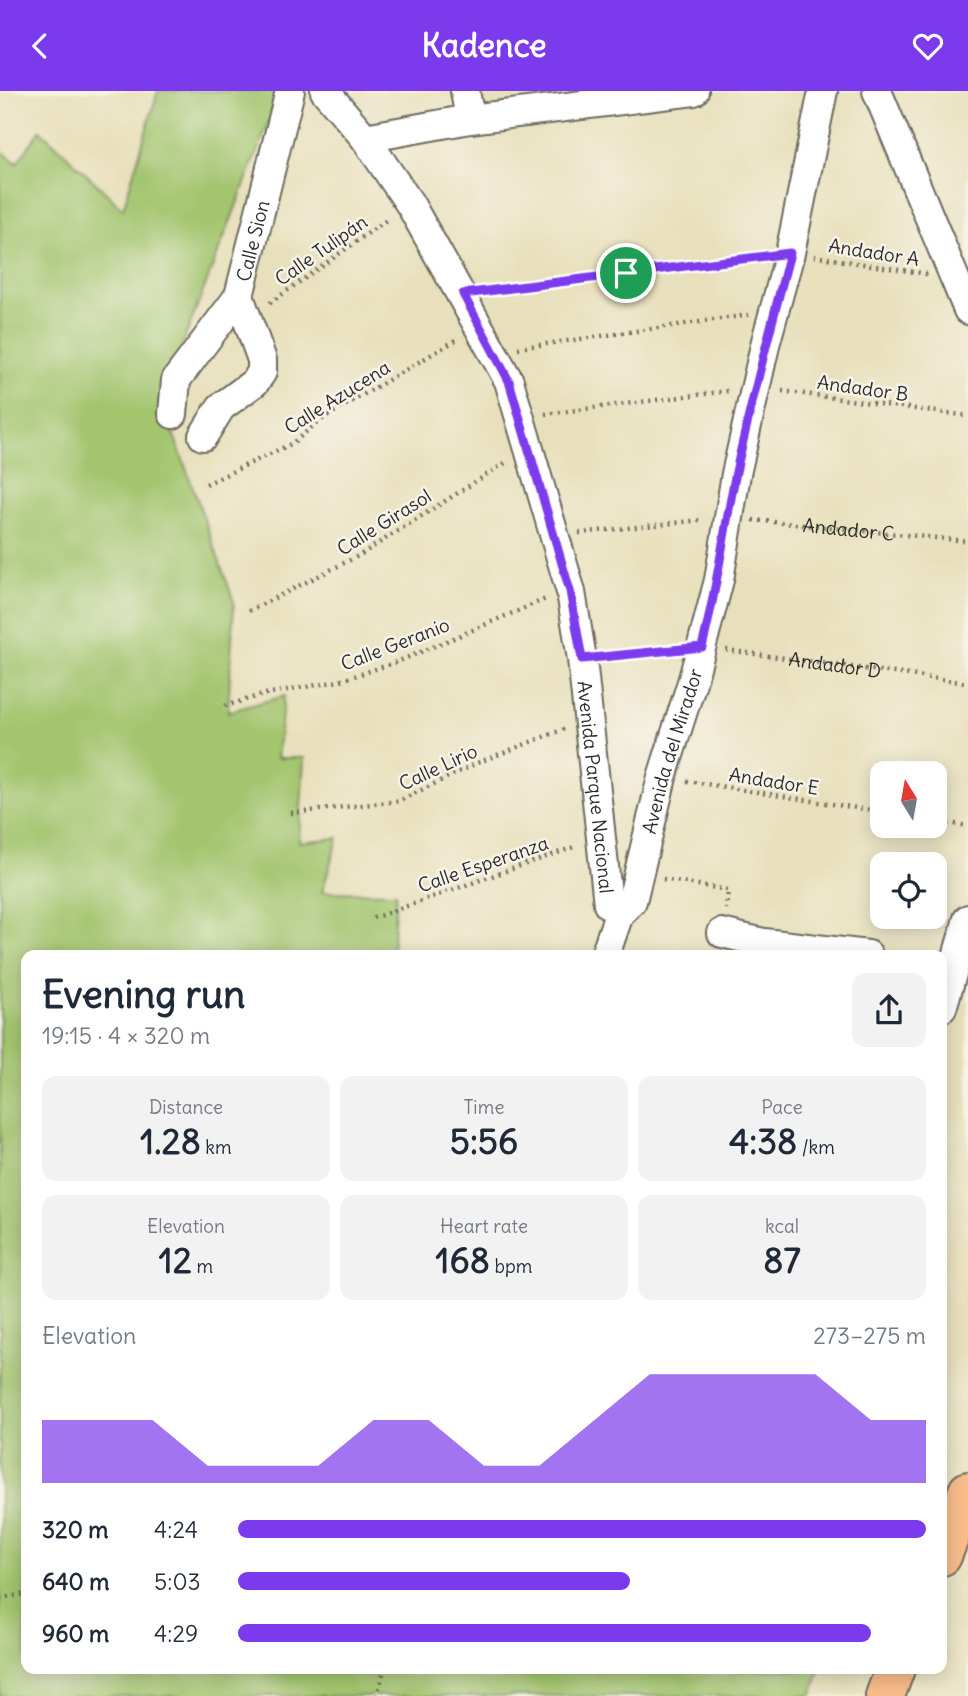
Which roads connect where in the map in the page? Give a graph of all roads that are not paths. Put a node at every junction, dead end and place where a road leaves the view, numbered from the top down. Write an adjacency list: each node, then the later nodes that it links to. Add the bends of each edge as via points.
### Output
1 (290, 91): 10 (street, Calle Sion)
2 (325, 91): 9 (street, Avenida Parque Nacional)
3 (466, 91): 8 (street)
4 (694, 91): 7 (street)
5 (823, 91): 14 (street, Avenida del Mirador, via 790,253 755,387 719,580 632,901)
6 (877, 91): 11 (street)
7 (639, 95): 8 (street)
8 (470, 119): 9 (street)
9 (365, 138): 14 (street, Avenida Parque Nacional, via 410,204 509,381 570,591 582,659 608,904)
10 (244, 307): 12 (street, Calle Sion, via 176,380); 13 (street, via 262,372 221,407)
11 (968, 310)
12 (173, 414)
13 (203, 436)
14 (619, 914): 17 (street, Avenida del Mirador)
15 (968, 919): 19 (street)
16 (722, 933): 18 (street)
17 (607, 950)
18 (799, 950)
19 (948, 966)
20 (968, 1491): 21 (highway)
21 (947, 1544)
22 (893, 1674): 23 (highway)
23 (884, 1696)

